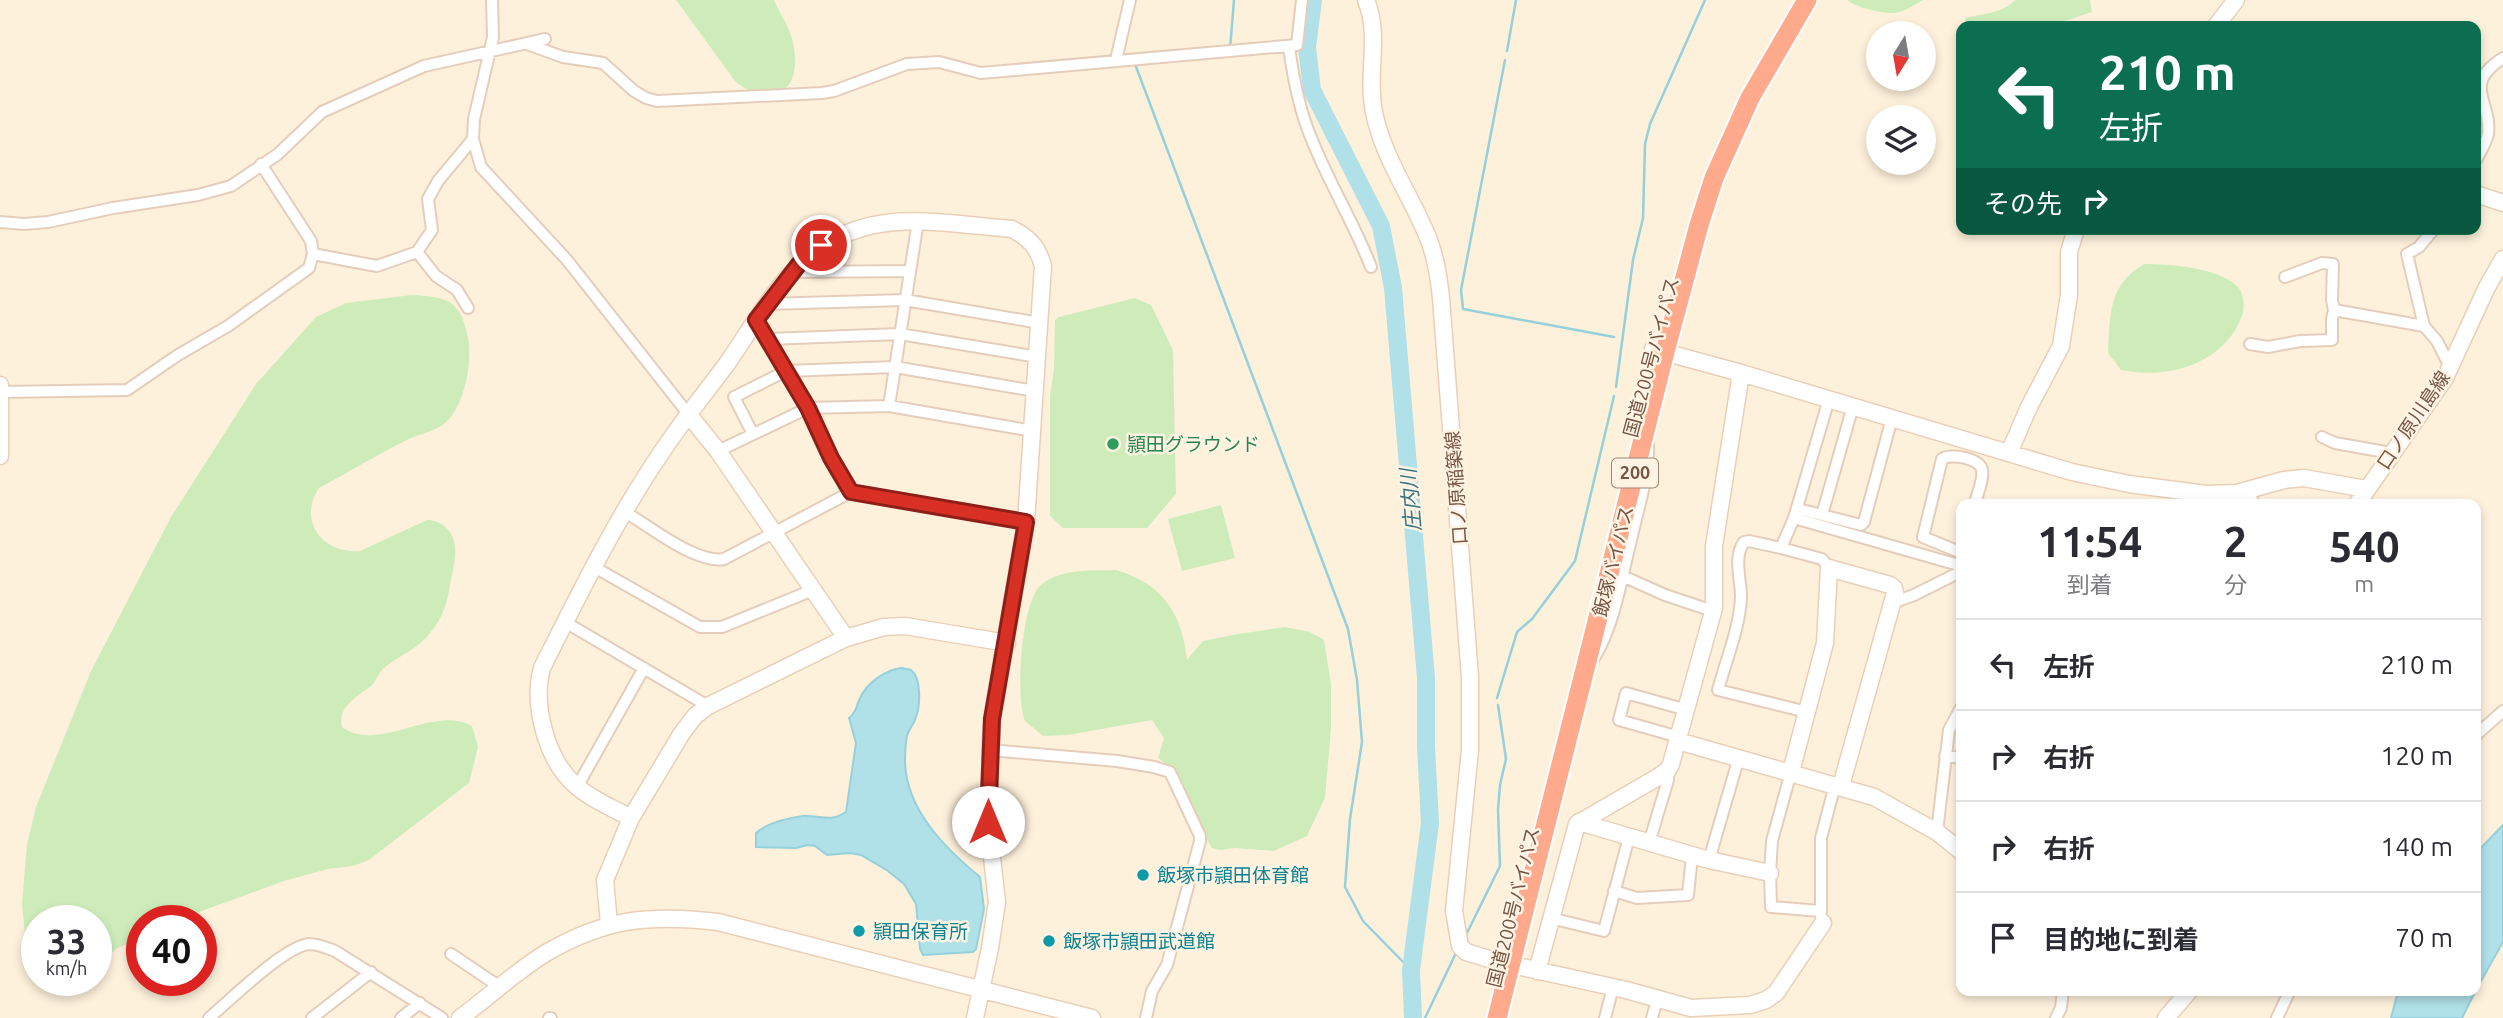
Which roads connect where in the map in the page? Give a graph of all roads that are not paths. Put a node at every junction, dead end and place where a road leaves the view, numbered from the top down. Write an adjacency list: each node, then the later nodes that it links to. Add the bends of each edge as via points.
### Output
1 (492, 0): 12 (street)
2 (1130, 0): 14 (street)
3 (1302, 0): 11 (street, via 1297,45)
4 (1366, 0): 117 (street, 口ノ原稲築線, via 1373,28 1374,111 1388,154 1429,240 1441,298 1470,677 1470,750 1454,911 1456,931 1466,952)
5 (1794, 0): 43 (highway, 国道200号バイパス / 200, via 1739,90 1706,165 1685,229)
6 (1807, 0): 43 (highway, 飯塚バイパス / 200, via 1726,148)
7 (2236, 0): 8 (street)
8 (2220, 21)
9 (545, 39): 10 (street)
10 (527, 44): 12 (street); 14 (street, via 563,57 603,63 634,91 657,101 834,91 907,64 939,62 981,73)
11 (1289, 46): 14 (street); 29 (street, via 1298,101 1312,141)
12 (491, 52): 17 (street); 19 (street, via 424,66 322,112)
13 (2503, 58): 15 (street, via 2488,70)
14 (1116, 60)
15 (2481, 85)
16 (2481, 100): 18 (street, via 2488,133)
17 (473, 139): 26 (street, via 428,199 432,230); 55 (street, via 478,160 489,177 566,260)
18 (2481, 149)
19 (261, 164): 22 (street, via 231,186 198,195 48,222); 27 (street, via 311,241)
20 (2481, 196): 21 (street)
21 (2503, 203)
22 (0, 222)
23 (918, 222): 30 (street); 31 (street, via 894,221 848,233 821,245); 38 (street, via 1012,229 1027,237 1039,251 1043,266)
24 (2074, 235): 61 (street, via 2061,346)
25 (2429, 235): 39 (street, via 2407,254)
26 (417, 253): 27 (street, via 377,266); 35 (street, via 436,276 457,290)
27 (313, 254): 49 (street, via 309,268 127,390)
28 (2503, 259): 46 (street, 口ノ原川島線)
29 (1371, 267)
30 (910, 271): 31 (street); 33 (street)
31 (792, 272): 34 (street)
32 (2285, 277): 36 (street, via 2322,263 2333,264)
33 (905, 300): 34 (street); 38 (street); 40 (street)
34 (767, 304): 37 (street)
35 (468, 308)
36 (2334, 310): 39 (street); 42 (street, via 2332,340 2268,347)
37 (756, 320): 41 (street); 55 (street)
38 (1040, 323): 44 (street)
39 (2424, 326): 46 (street)
40 (900, 334): 41 (street); 44 (street); 45 (street)
41 (768, 339): 47 (street)
42 (2250, 344)
43 (1659, 351): 48 (street); 80 (highway, 飯塚バイパス / 200); 117 (highway, 国道200号バイパス / 200)
44 (1038, 357): 50 (street)
45 (895, 367): 47 (street); 50 (street); 52 (street)
46 (2450, 367): 62 (street, 口ノ原川島線)
47 (786, 370): 54 (street); 58 (street, via 734,397)
48 (1741, 373): 51 (street); 83 (street, via 1714,546)
49 (1, 388): 63 (street)
50 (1035, 391): 57 (street)
51 (1829, 399): 53 (street); 70 (street)
52 (889, 406): 54 (street); 57 (street)
53 (1853, 406): 56 (street); 71 (street)
54 (808, 408): 58 (street); 65 (street)
55 (690, 415): 60 (street); 69 (street)
56 (1892, 418): 61 (street); 71 (street, via 1864,522 1857,525)
57 (1033, 431): 72 (street)
58 (753, 434): 60 (street)
59 (2322, 437): 62 (street)
60 (718, 452): 73 (street)
61 (2009, 453): 66 (street, via 2129,484)
62 (2391, 453): 64 (street, 口ノ原川島線)
63 (0, 456)
64 (2365, 489): 66 (street, via 2304,478); 68 (street, 口ノ原川島線)
65 (851, 492): 72 (street); 73 (street)
66 (2243, 498)
67 (1976, 499): 75 (street, via 1982,467 1945,456 1923,537)
68 (2360, 499)
69 (625, 512): 73 (street, via 710,559 724,559); 77 (street)
70 (1796, 513): 71 (street); 74 (street); 76 (street)
71 (1822, 515)
72 (1026, 522): 86 (street)
73 (772, 533): 81 (street)
74 (1781, 548): 78 (street, via 1822,559); 91 (street, via 1749,541 1741,545 1740,606 1718,690)
75 (1956, 550)
76 (1956, 566)
77 (594, 567): 81 (street, via 685,620 708,628 722,627); 84 (street)
78 (1829, 568): 82 (street, via 1890,585 1894,588); 91 (street, via 1825,643)
79 (1956, 571): 82 (street)
80 (1616, 574): 83 (street); 117 (highway, 飯塚バイパス / 200)
81 (813, 590): 85 (street)
82 (1892, 603): 101 (street)
83 (1713, 611): 89 (street)
84 (565, 622): 87 (street); 102 (street, via 542,668 538,708 555,761)
85 (846, 638): 86 (street, via 905,626); 88 (street)
86 (1007, 643): 95 (street)
87 (644, 668): 88 (street); 102 (street)
88 (708, 706): 103 (street, via 682,733)
89 (1686, 710): 94 (street); 94 (street, via 1626,693 1619,720)
90 (2503, 711): 93 (street)
91 (1807, 712): 100 (street)
92 (1956, 717): 96 (street)
93 (2481, 731)
94 (1679, 739): 98 (street); 99 (street)
95 (990, 750): 122 (street, via 988,822 996,902); 136 (street, via 1117,761 1170,772 1200,841 1167,965 1152,991)
96 (1945, 756): 97 (street); 105 (street)
97 (1956, 757)
98 (1739, 758): 100 (street); 110 (street)
99 (1668, 770): 104 (street); 107 (street)
100 (1791, 772): 101 (street); 111 (street, via 1772,841)
101 (1838, 785): 105 (street, via 1874,797); 113 (street, via 1821,838)
102 (577, 787): 103 (street)
103 (631, 818): 115 (street, via 606,880)
104 (1579, 822): 106 (street); 114 (street)
105 (1937, 832): 108 (street)
106 (1629, 837): 107 (street); 112 (street)
107 (1649, 843): 109 (street)
108 (1956, 847)
109 (1692, 856): 110 (street); 112 (street, via 1688,895 1637,898)
110 (1709, 860): 111 (street)
111 (1770, 873): 113 (street, via 1771,907)
112 (1614, 891): 114 (street, via 1604,931)
113 (1821, 917): 128 (street, 口ノ原稲築線, via 1776,993 1750,1005)
114 (1550, 918): 118 (street)
115 (609, 924): 120 (street, via 547,952); 122 (street, via 673,917 718,922)
116 (451, 954): 120 (street)
117 (1506, 963): 118 (street, 口ノ原稲築線); 137 (highway, 国道200号バイパス / 200); 138 (highway, 飯塚バイパス / 200)
118 (1536, 971): 121 (street, 口ノ原稲築線)
119 (371, 972): 127 (street); 130 (street, via 335,951 318,945 300,946); 131 (street)
120 (500, 987): 129 (street)
121 (1614, 987): 126 (street, 口ノ原稲築線); 139 (street)
122 (980, 989): 134 (street); 135 (street)
123 (2062, 996): 141 (street)
124 (2185, 996): 142 (street)
125 (2287, 996): 143 (street)
126 (1657, 1000): 128 (street, 口ノ原稲築線); 140 (street)
127 (420, 1003): 132 (street); 133 (street)
128 (1700, 1013)
129 (468, 1016)
130 (209, 1018)
131 (312, 1018)
132 (401, 1018)
133 (442, 1018)
134 (975, 1018)
135 (1092, 1018)
136 (1146, 1018)
137 (1485, 1018)
138 (1497, 1018)
139 (1605, 1018)
140 (1652, 1018)
141 (2056, 1018)
142 (2166, 1018)
143 (2277, 1018)

